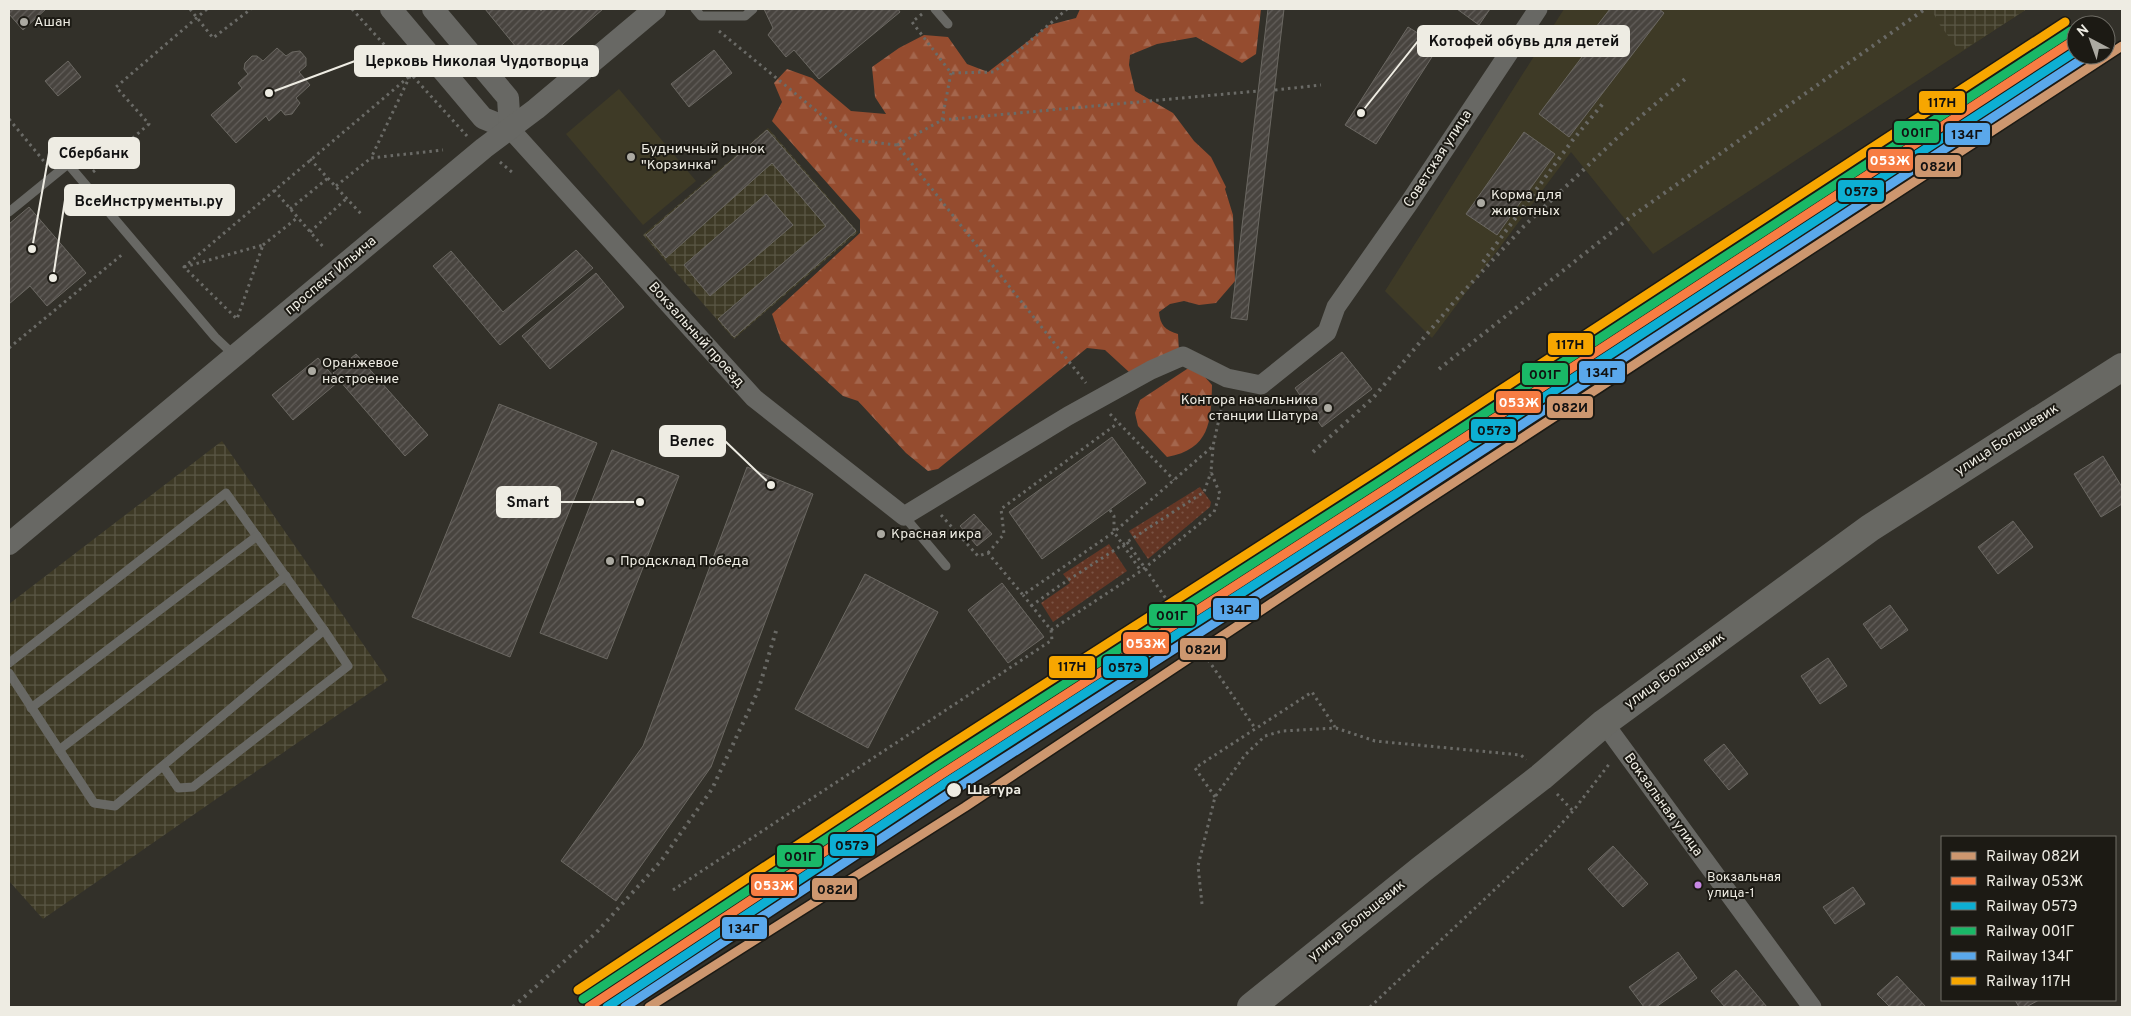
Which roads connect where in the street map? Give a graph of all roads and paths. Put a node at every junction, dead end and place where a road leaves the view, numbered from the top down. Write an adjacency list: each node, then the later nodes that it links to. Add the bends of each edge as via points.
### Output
1 (190, 9): 14 (path)
2 (207, 9): 14 (path)
3 (251, 9): 14 (path, via 213,38)
4 (352, 9): 17 (path)
5 (390, 9): 23 (street, via 484,118)
6 (433, 9): 23 (street, via 508,98)
7 (655, 9): 23 (street, проспект Ильича)
8 (754, 9): 13 (lane, via 745,16)
9 (928, 9): 16 (path, via 912,22)
10 (935, 9): 15 (lane)
11 (1067, 9): 16 (path, via 994,72)
12 (1538, 9): 48 (street, Советская улица, via 1336,307 1327,332 1261,385)
13 (698, 12): 24 (path, via 852,140)
14 (197, 18): 32 (path, via 116,87 149,124)
15 (948, 24)
16 (951, 74): 22 (path)
17 (411, 75): 25 (path, via 464,134); 27 (path); 28 (path)
18 (1321, 84): 19 (path)
19 (1275, 90)
20 (1258, 92): 22 (path)
21 (9, 119): 29 (path)
22 (942, 120): 24 (path)
23 (510, 129): 25 (street, проспект Ильича); 55 (street, Вокзальный проезд, via 754,398)
24 (897, 145): 49 (path)
25 (484, 148): 30 (path); 46 (street, проспект Ильича)
26 (443, 150): 27 (path)
27 (371, 158): 33 (path)
28 (310, 159): 31 (path); 34 (path)
29 (48, 167)
30 (513, 173)
31 (329, 178): 33 (path); 36 (path)
32 (83, 180): 37 (lane, via 68,164); 41 (lane)
33 (336, 186): 35 (path)
34 (274, 190): 36 (path); 44 (path)
35 (347, 198): 38 (path); 40 (path)
36 (290, 209): 39 (path)
37 (9, 212)
38 (363, 216)
39 (297, 218): 40 (path); 42 (path)
40 (310, 232): 43 (path)
41 (136, 242): 45 (path); 46 (lane, via 215,337)
42 (263, 245): 44 (path); 44 (path, via 237,319)
43 (325, 249)
44 (184, 267)
45 (9, 348)
46 (235, 356): 59 (street, проспект Ильича)
47 (2122, 368): 73 (main road, улица Большевик, via 1870,528)
48 (1227, 378): 49 (street, via 1183,356); 51 (path)
49 (1099, 400): 50 (path); 55 (street)
50 (1118, 423): 53 (path); 60 (path, via 1001,509 1004,534)
51 (1213, 446): 52 (path); 53 (path)
52 (1211, 472): 58 (path, via 1204,492); 62 (path, via 1220,494 1214,512)
53 (1174, 480): 56 (path)
54 (1110, 510): 56 (path, via 1114,516)
55 (904, 516): 60 (path, via 940,514 978,556); 61 (lane)
56 (1114, 532): 62 (path); 64 (path)
57 (257, 536): 63 (lane); 69 (lane, via 226,493); 72 (lane)
58 (1127, 542): 65 (path); 68 (path)
59 (9, 544)
60 (988, 552): 64 (path)
61 (946, 566)
62 (1141, 571): 67 (path)
63 (286, 576): 66 (lane); 77 (lane)
64 (1022, 595): 65 (path)
65 (1031, 606): 67 (path)
66 (324, 630): 78 (lane); 78 (lane, via 348,666 193,787 178,788)
67 (1051, 630): 81 (path, via 1052,640)
68 (1191, 634): 71 (path); 74 (path)
69 (9, 663)
70 (9, 673): 72 (lane)
71 (1112, 689)
72 (31, 708): 77 (lane)
73 (1604, 723): 76 (street, Вокзальная улица); 79 (main road, улица Большевик)
74 (1255, 728): 75 (path, via 1312,692); 80 (path, via 1195,768)
75 (1336, 728): 79 (path, via 1375,741 1521,755); 80 (path, via 1282,731 1265,736 1245,755)
76 (1622, 748): 84 (path, via 1543,844); 85 (street, Вокзальная улица)
77 (59, 750): 78 (lane, via 94,803 115,806)
78 (163, 766)
79 (1541, 777): 83 (main road, улица Большевик, via 1422,868)
80 (1215, 797): 82 (path, via 1198,866)
81 (673, 890)
82 (1202, 904)
83 (1262, 1004)
84 (1370, 1007)
85 (1812, 1007)

